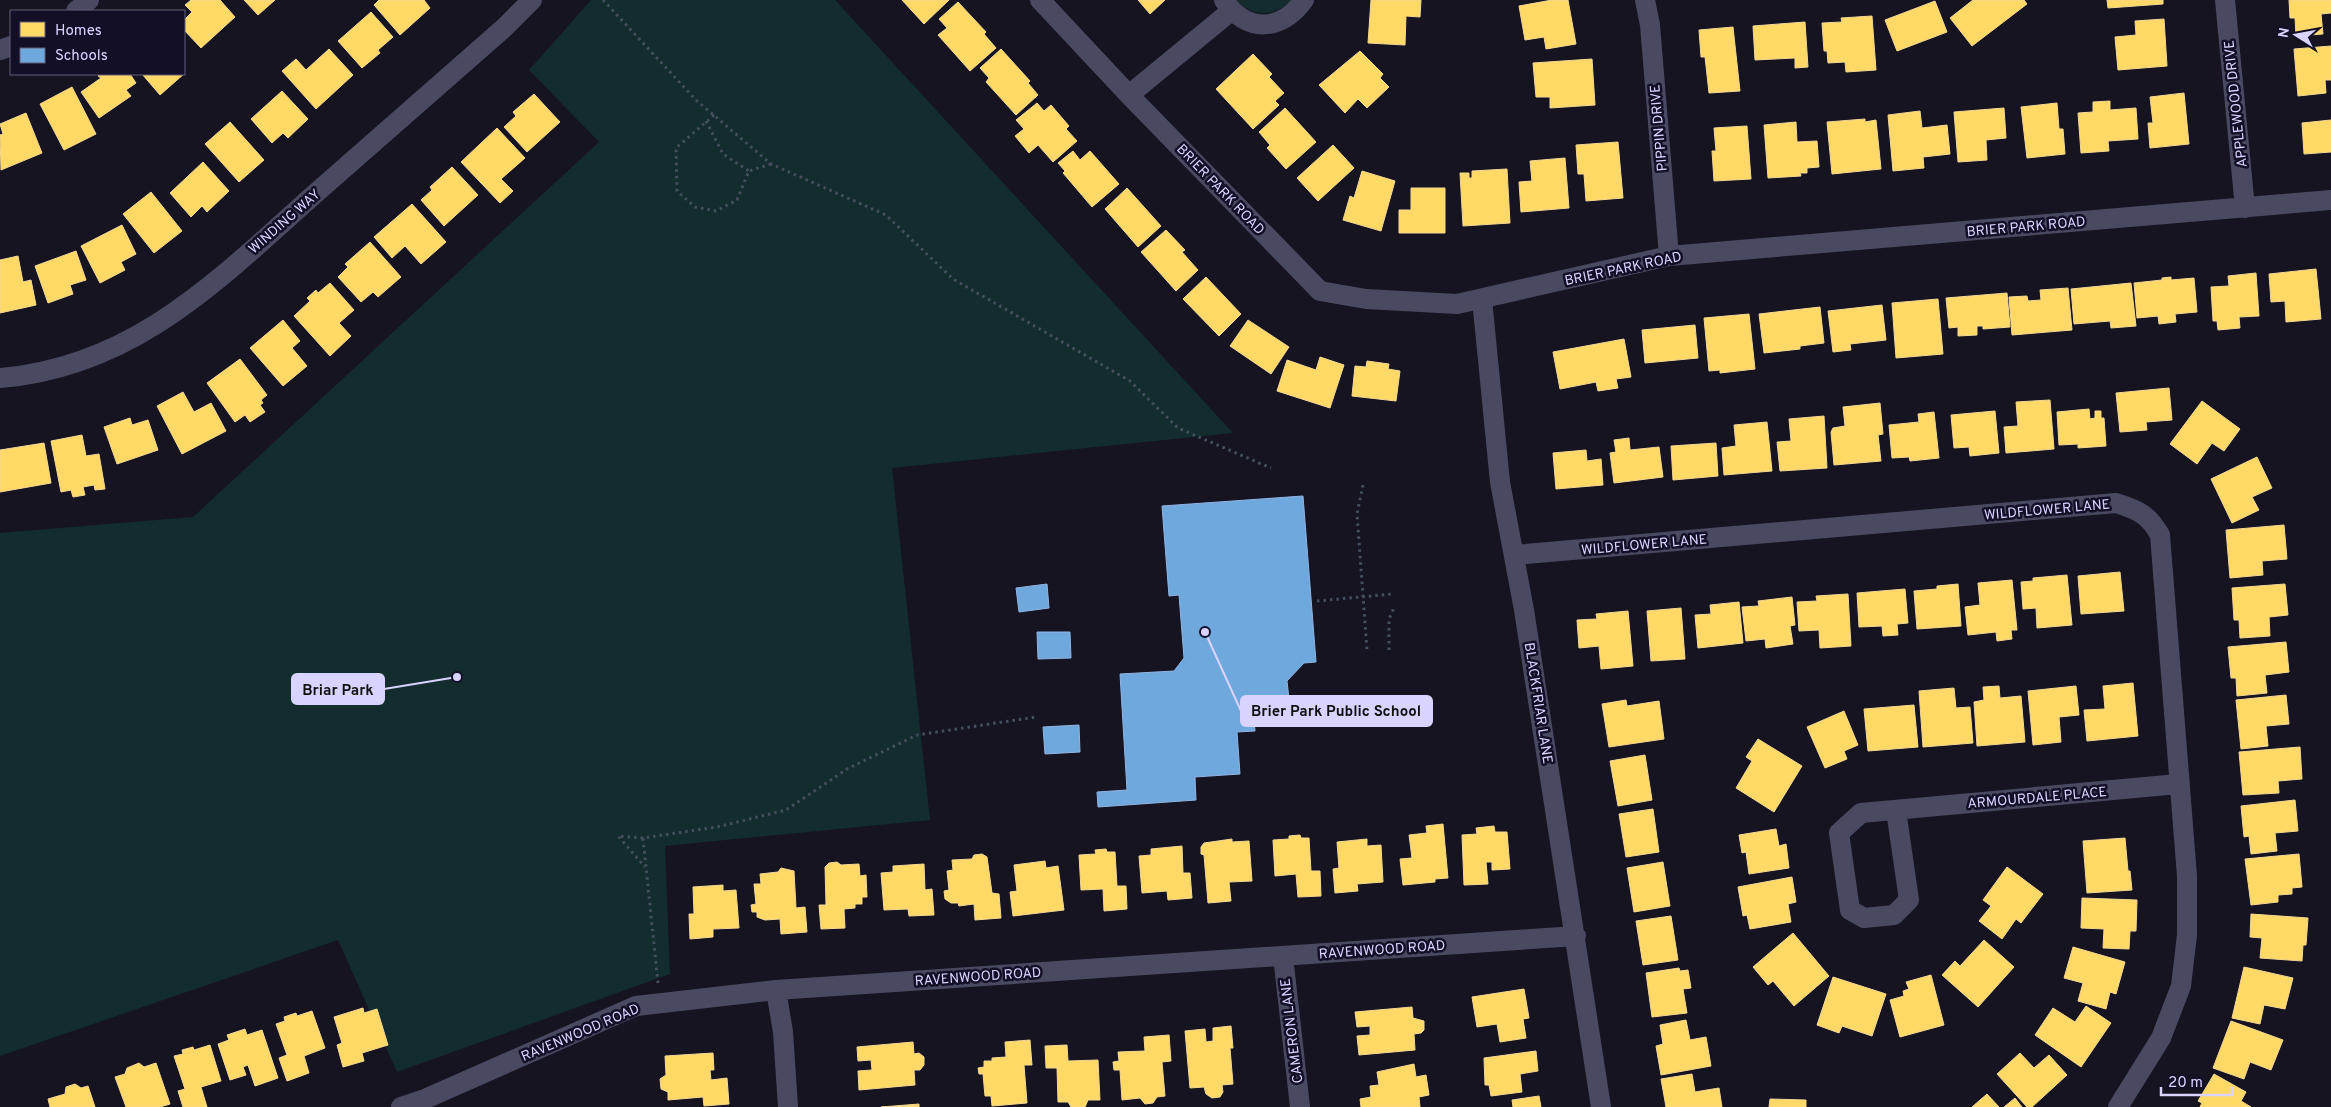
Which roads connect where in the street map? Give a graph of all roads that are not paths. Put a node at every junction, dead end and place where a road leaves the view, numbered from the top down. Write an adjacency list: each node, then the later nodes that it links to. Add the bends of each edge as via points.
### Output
1 (89, 0): 8 (street)
2 (532, 0): 14 (street, WINDING WAY, via 193,301 114,348 21,377)
3 (1040, 0): 9 (street, BRIER PARK ROAD)
4 (1304, 0): 7 (street, via 1284,20 1271,24 1256,24 1243,19)
5 (1645, 0): 12 (street, PIPPIN DRIVE, via 1650,25)
6 (2225, 0): 11 (street, APPLEWOOD DRIVE)
7 (1228, 5): 9 (street)
8 (77, 10)
9 (1129, 95): 13 (street, BRIER PARK ROAD, via 1320,290 1375,300 1457,304)
10 (2331, 200): 11 (street, BRIER PARK ROAD)
11 (2245, 208): 12 (street, BRIER PARK ROAD)
12 (1669, 256): 13 (street, BRIER PARK ROAD)
13 (1482, 299): 15 (street, BLACKFRIAR LANE, via 1500,482)
14 (0, 378)
15 (1514, 555): 16 (street, WILDFLOWER LANE, via 2116,503 2135,509 2151,520 2160,535); 18 (street, BLACKFRIAR LANE)
16 (2178, 784): 17 (street, ARMOURDALE PLACE); 26 (street, WILDFLOWER LANE, via 2187,876 2187,935 2181,986 2161,1038)
17 (1896, 810): 17 (street, ARMOURDALE PLACE, via 1861,813 1839,833 1850,910 1864,918 1894,915 1909,900)
18 (1576, 936): 19 (street, RAVENWOOD ROAD); 25 (street, BLACKFRIAR LANE)
19 (1282, 956): 20 (street, RAVENWOOD ROAD); 24 (street, CAMERON LANE)
20 (776, 990): 21 (street, RAVENWOOD ROAD, via 636,1006); 23 (street, via 783,1032)
21 (426, 1103): 22 (street, RAVENWOOD ROAD)
22 (402, 1107)
23 (788, 1107)
24 (1300, 1107)
25 (1601, 1107)
26 (2118, 1107)

